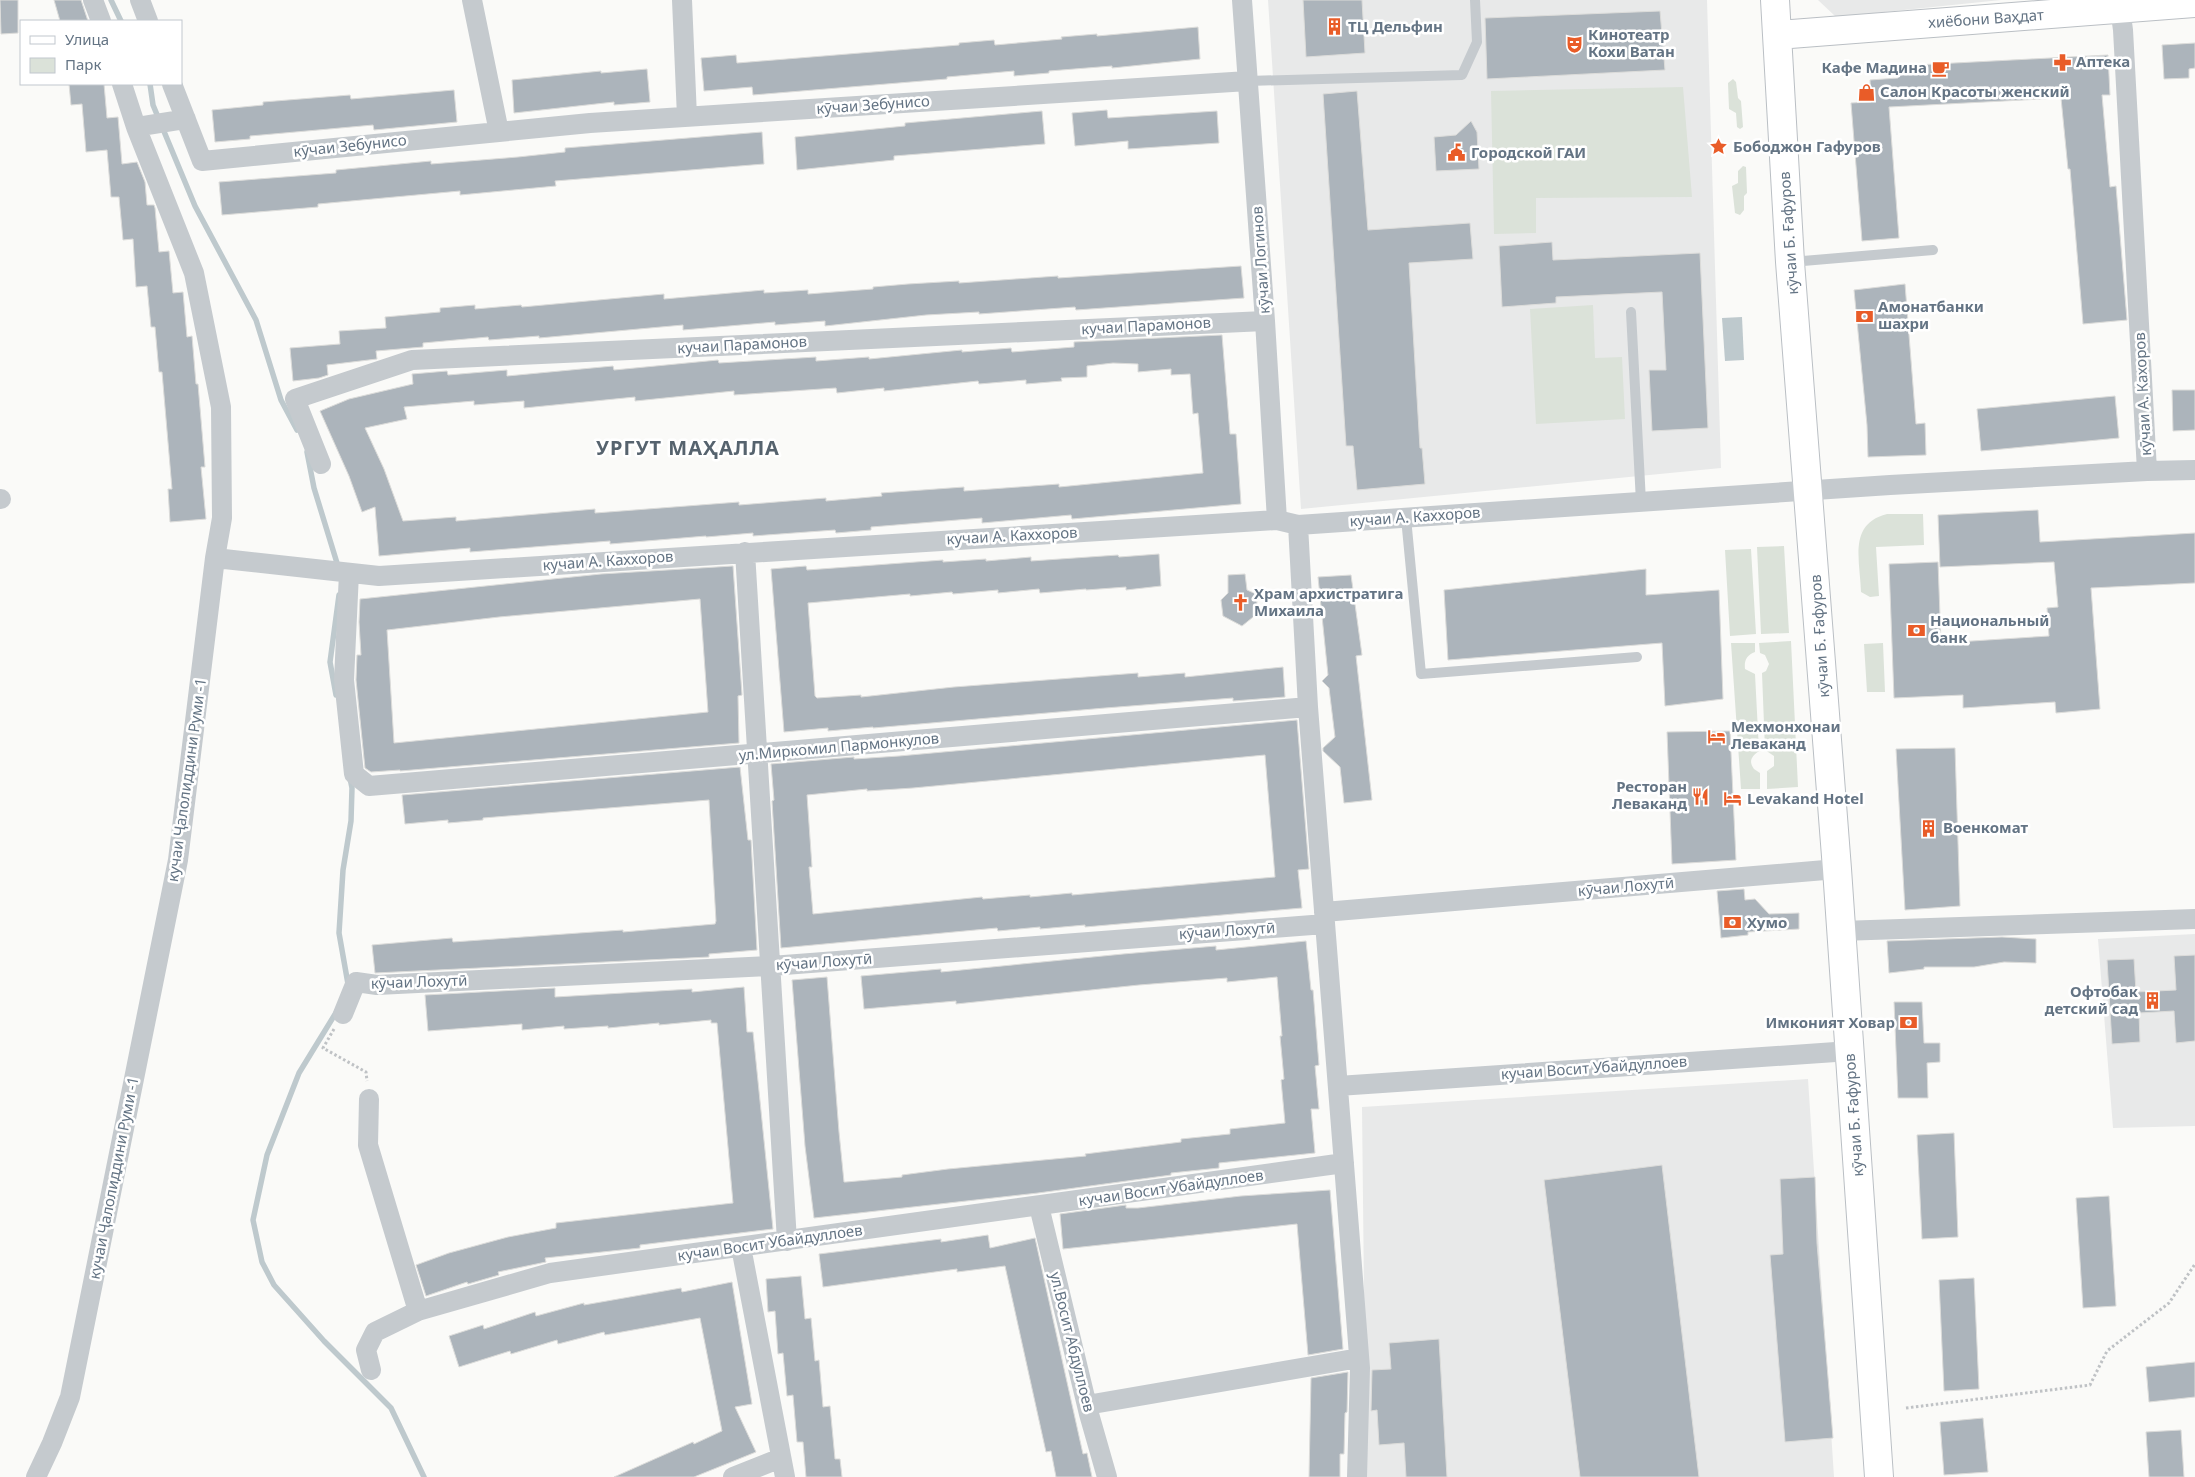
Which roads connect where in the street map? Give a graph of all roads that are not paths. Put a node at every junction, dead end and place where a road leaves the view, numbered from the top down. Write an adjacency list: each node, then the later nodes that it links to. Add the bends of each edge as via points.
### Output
1 (93, 0): 11 (street)
2 (140, 0): 12 (street)
3 (472, 0): 20 (street)
4 (682, 0): 17 (street)
5 (1242, 0): 14 (street, кӯчаи Логинов)
6 (1475, 0): 14 (lane, via 1477,42 1462,75)
7 (1775, 0): 13 (street, кӯчаи Б. Ғафуров)
8 (2151, 3): 9 (street, хиёбони Ваҳдат); 10 (street, хиёбони Ваҳдат)
9 (2195, 3)
10 (2120, 8): 13 (street, хиёбони Ваҳдат, via 1994,14); 27 (street, кӯчаи А. Кахоров)
11 (101, 20)
12 (148, 20)
13 (1778, 35): 22 (street, кӯчаи Б. Ғафуров)
14 (1248, 81): 17 (street, кӯчаи Зебунисо); 24 (street, кӯчаи Логинов)
15 (122, 85): 19 (street, кучаи Ҷалолиддини Руми -1)
16 (172, 85): 18 (street)
17 (687, 116): 20 (street, кӯчаи Зебунисо)
18 (186, 119): 19 (street); 20 (street, кӯчаи Зебунисо, via 202,161)
19 (136, 127): 34 (street, кучаи Ҷалолиддини Руми -1, via 194,274 221,407 222,518)
20 (498, 132)
21 (1933, 250): 22 (lane)
22 (1790, 262): 28 (street, кӯчаи Б. Ғафуров)
23 (1631, 312): 29 (lane)
24 (1265, 321): 25 (street, кучаи Парамонов, via 412,360 295,398); 31 (street, кӯчаи Логинов)
25 (321, 464)
26 (2195, 470): 27 (street)
27 (2147, 471): 28 (street, кӯчаи А. Кахоров)
28 (1809, 490): 29 (street, кучаи А. Каххоров); 39 (street, кӯчаи Б. Ғафуров)
29 (1641, 502): 30 (street, кучаи А. Каххоров)
30 (1406, 518): 32 (street, кучаи А. Каххоров); 36 (lane, via 1421,674)
31 (1277, 520): 32 (street, кучаи А. Каххоров); 33 (street, кучаи А. Каххоров)
32 (1298, 525): 37 (street)
33 (745, 552): 35 (street, кучаи А. Каххоров, via 379,576); 38 (street)
34 (215, 558): 35 (street, кучаи А. Каххоров); 57 (street, кучаи Ҷалолиддини Руми -1, via 176,870 70,1397)
35 (349, 573): 38 (street, ул.Миркомил Пармонкулов, via 344,680 354,774 369,786)
36 (1637, 657)
37 (1308, 707): 38 (street, ул.Миркомил Пармонкулов); 40 (street)
38 (756, 754): 43 (street)
39 (1837, 869): 40 (street, кӯчаи Лохутӣ); 42 (street, кӯчаи Б. Ғафуров)
40 (1325, 918): 43 (street, кӯчаи Лохутӣ); 46 (street)
41 (2195, 919): 42 (street)
42 (1841, 931): 45 (street, кӯчаи Б. Ғафуров)
43 (770, 966): 44 (street, кӯчаи Лохутӣ, via 377,986 356,982); 50 (street)
44 (343, 1014)
45 (1850, 1051): 46 (street, кучаи Восит Убайдуллоев); 61 (street, кӯчаи Б. Ғафуров)
46 (1338, 1086): 48 (street)
47 (370, 1099): 52 (street, via 368,1145)
48 (1344, 1164): 49 (street, кучаи Восит Убайдуллоев); 53 (street)
49 (1039, 1206): 50 (street, кучаи Восит Убайдуллоев); 55 (street, ул.Восит Абдуллоев)
50 (787, 1241): 51 (street, кучаи Восит Убайдуллоев)
51 (741, 1247): 52 (street, кучаи Восит Убайдуллоев, via 550,1273); 56 (street)
52 (418, 1311): 54 (street, кучаи Восит Убайдуллоев, via 375,1332 366,1350)
53 (1359, 1358): 55 (street); 60 (street)
54 (371, 1370)
55 (1087, 1405): 59 (street, ул.Восит Абдуллоев)
56 (783, 1468): 58 (street)
57 (36, 1477)
58 (733, 1477)
59 (1107, 1477)
60 (1356, 1477)
61 (1879, 1477)

